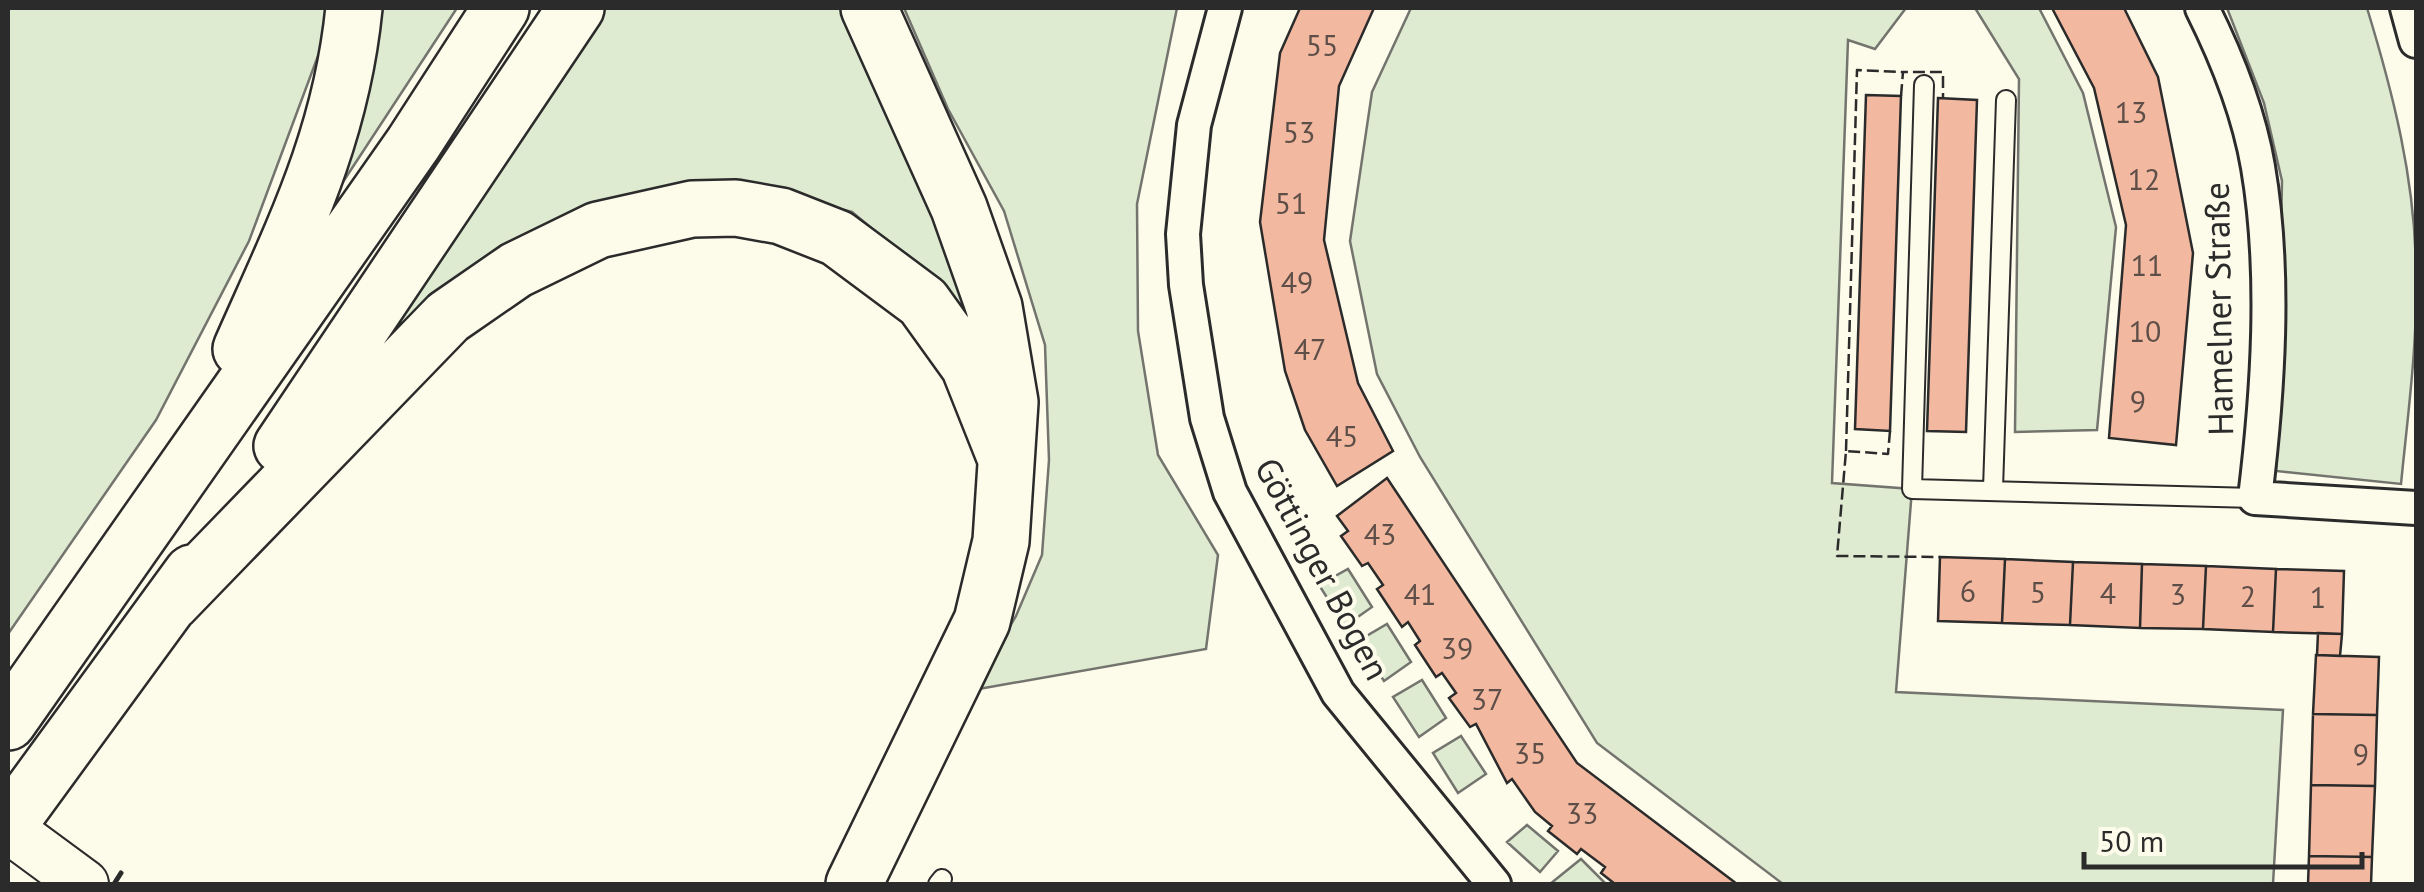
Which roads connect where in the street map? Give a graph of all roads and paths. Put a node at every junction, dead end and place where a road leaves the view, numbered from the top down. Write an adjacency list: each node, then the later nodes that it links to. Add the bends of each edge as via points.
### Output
1 (354, 8): 12 (highway, via 339,110 316,181)
2 (501, 8): 12 (highway)
3 (576, 8): 16 (highway, via 368,324)
4 (869, 8): 11 (highway, via 959,208 994,307 1008,372)
5 (1225, 8): 21 (street, Göttinger Bogen, via 1194,125 1183,234 1207,418 1230,492 1338,692)
6 (2202, 8): 14 (street, Hamelner Straße, via 2222,48 2258,166 2266,278)
7 (2407, 8): 8 (street)
8 (2416, 41)
9 (1924, 85): 13 (lane, via 1912,488)
10 (2006, 100): 13 (lane)
11 (1004, 454): 16 (highway, via 968,366 923,302 837,238 736,208 692,209 598,230 516,270 448,317); 20 (highway, via 1001,541 982,621)
12 (187, 471): 17 (highway)
13 (1993, 489): 14 (lane)
14 (2255, 498): 15 (street)
15 (2416, 508)
16 (171, 603): 18 (highway)
17 (8, 722)
18 (8, 826): 19 (main road)
19 (84, 884)
20 (854, 884)
21 (1494, 884)

